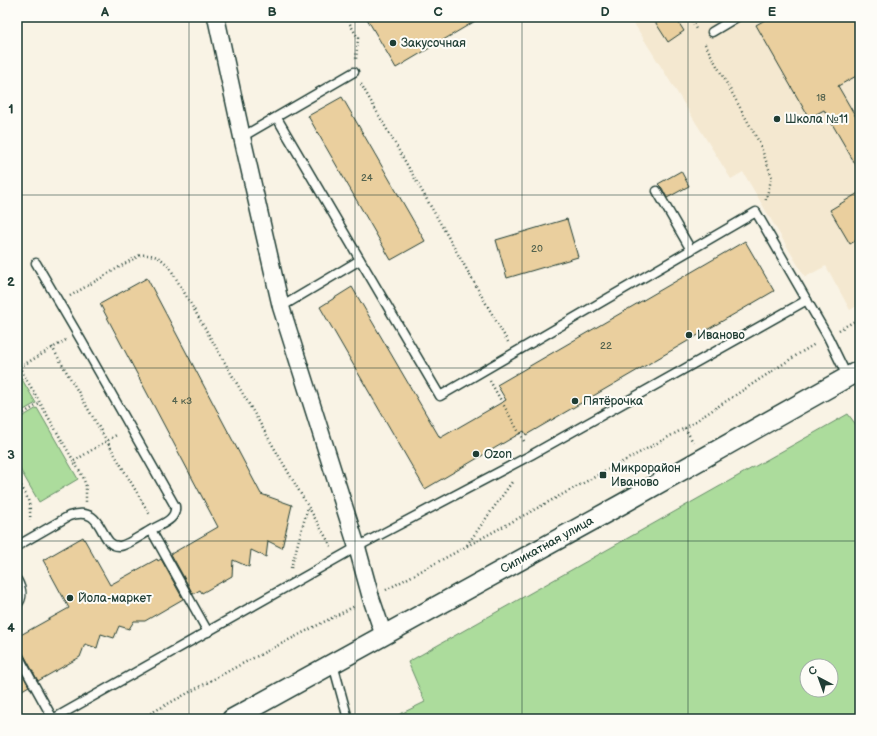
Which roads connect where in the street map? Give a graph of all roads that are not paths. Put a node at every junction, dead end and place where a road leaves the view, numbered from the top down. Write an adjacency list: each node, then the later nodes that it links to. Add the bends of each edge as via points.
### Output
1 (216, 17): 6 (street)
2 (738, 17): 3 (lane)
3 (712, 32)
4 (354, 72): 5 (lane)
5 (277, 118): 6 (lane); 9 (lane)
6 (242, 137): 12 (street)
7 (657, 191): 8 (lane)
8 (692, 250): 9 (lane, via 440,396); 11 (lane, via 756,212)
9 (360, 260): 12 (lane)
10 (36, 263): 14 (lane, via 174,506 173,517)
11 (807, 300): 13 (lane, via 828,337); 16 (lane, via 531,455)
12 (281, 307): 16 (street)
13 (854, 373): 20 (street, Силикатная улица)
14 (154, 528): 15 (lane, via 117,546 109,542 91,516 76,514); 19 (lane)
15 (17, 546)
16 (357, 547): 19 (lane); 20 (street)
17 (17, 580): 18 (lane, via 22,590)
18 (17, 605)
19 (208, 632): 23 (lane)
20 (384, 636): 22 (street, Силикатная улица)
21 (17, 654): 23 (lane)
22 (333, 664): 24 (street, Силикатная улица); 25 (lane)
23 (53, 719)
24 (232, 719)
25 (348, 719)

